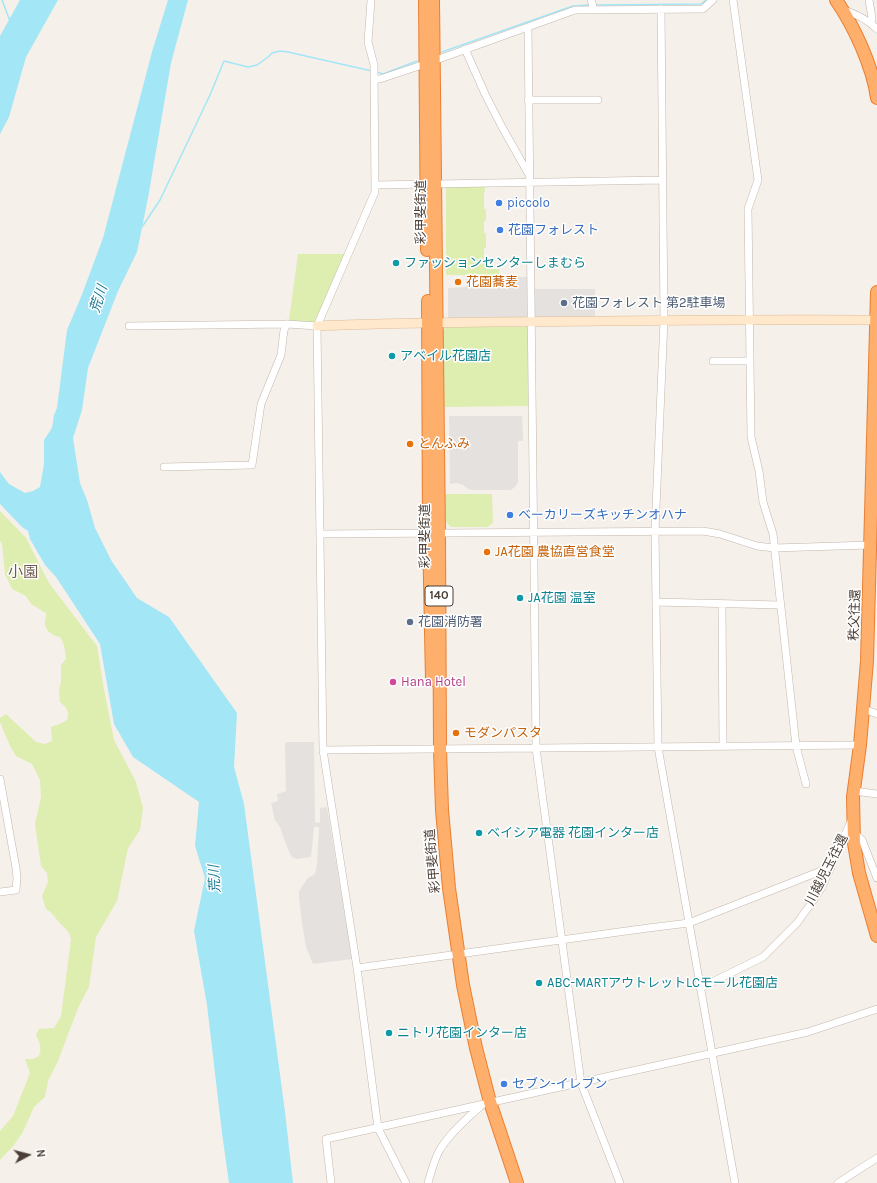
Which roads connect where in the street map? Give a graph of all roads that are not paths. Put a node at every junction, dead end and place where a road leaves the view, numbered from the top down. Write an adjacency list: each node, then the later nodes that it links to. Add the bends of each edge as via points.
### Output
1 (371, 0): 16 (street, via 368,42)
2 (424, 0): 15 (highway, 彩甲斐街道 / 140)
3 (433, 0): 15 (highway, 彩甲斐街道 / 140)
4 (713, 0): 9 (street, via 703,9 679,6)
5 (733, 0): 25 (street, via 758,180 748,209)
6 (836, 0): 10 (highway)
7 (868, 0): 11 (street)
8 (593, 4): 9 (street); 12 (street)
9 (661, 9): 21 (street)
10 (843, 10): 11 (street); 17 (highway, via 862,49)
11 (871, 23): 13 (street)
12 (528, 27): 14 (street); 18 (street)
13 (877, 29)
14 (465, 50): 15 (street); 20 (street)
15 (429, 63): 16 (street, via 380,79); 22 (highway, 彩甲斐街道 / 140)
16 (374, 74): 23 (street)
17 (877, 91)
18 (528, 100): 19 (street); 20 (street)
19 (598, 100)
20 (529, 179): 21 (street); 22 (street); 28 (street)
21 (663, 180): 26 (street)
22 (431, 184): 23 (street); 29 (highway, 彩甲斐街道 / 140)
23 (376, 185): 32 (street)
24 (877, 292): 27 (highway, 秩父往還)
25 (749, 319): 26 (street); 27 (street); 34 (street)
26 (664, 320): 28 (street); 36 (street)
27 (877, 320): 40 (highway, 秩父往還)
28 (531, 321): 29 (street); 37 (street)
29 (432, 323): 32 (street); 38 (highway, 彩甲斐街道 / 140)
30 (287, 324): 31 (street); 32 (street); 35 (street, via 281,355 261,404 252,465)
31 (129, 326)
32 (317, 326): 39 (street)
33 (713, 361): 34 (street)
34 (750, 362): 41 (street, via 752,436)
35 (164, 467)
36 (655, 531): 37 (street); 41 (street, via 703,531 757,546); 42 (street)
37 (533, 532): 38 (street); 51 (street)
38 (434, 533): 39 (street); 53 (highway, 彩甲斐街道 / 140)
39 (320, 534): 54 (street)
40 (870, 545): 41 (street); 45 (highway, 秩父往還)
41 (774, 548): 44 (street)
42 (656, 602): 43 (street); 52 (street)
43 (722, 604): 44 (street); 50 (street)
44 (780, 605): 49 (street)
45 (873, 634): 46 (highway, 秩父往還)
46 (864, 709): 47 (street); 48 (highway, 秩父往還)
47 (877, 714)
48 (860, 745): 49 (street); 57 (highway, 秩父往還)
49 (796, 746): 50 (street); 56 (street)
50 (723, 747): 52 (street)
51 (536, 748): 52 (street); 53 (street); 66 (street)
52 (658, 748): 64 (street)
53 (437, 749): 54 (street); 67 (highway, 彩甲斐街道 / 140)
54 (323, 750): 68 (street)
55 (0, 779): 63 (street, via 17,878 16,890)
56 (806, 784)
57 (854, 791): 58 (street); 59 (highway, 秩父往還)
58 (877, 794)
59 (853, 818): 60 (highway, 秩父往還); 61 (street, 川越児玉往還)
60 (853, 833): 62 (street, via 862,840); 65 (highway, 秩父往還, via 859,873)
61 (831, 867): 64 (street); 69 (street, 川越児玉往還, via 822,887 802,917 763,957)
62 (877, 878)
63 (0, 892)
64 (689, 923): 66 (street); 69 (street)
65 (877, 936)
66 (561, 940): 67 (street); 72 (street)
67 (454, 955): 68 (street); 73 (highway, 彩甲斐街道 / 140)
68 (357, 968): 74 (street)
69 (700, 988): 71 (street)
70 (877, 1009): 71 (street, via 808,1032)
71 (712, 1054): 72 (street); 82 (street)
72 (581, 1083): 73 (street); 81 (street)
73 (487, 1103): 74 (street); 78 (street, via 469,1117 440,1150); 79 (highway, 彩甲斐街道 / 140); 80 (highway, 彩甲斐街道 / 140)
74 (378, 1128): 76 (street, via 326,1139); 77 (street)
75 (877, 1158): 83 (street)
76 (331, 1183)
77 (406, 1183)
78 (428, 1183)
79 (509, 1183)
80 (517, 1183)
81 (620, 1183)
82 (735, 1183)
83 (838, 1183)

